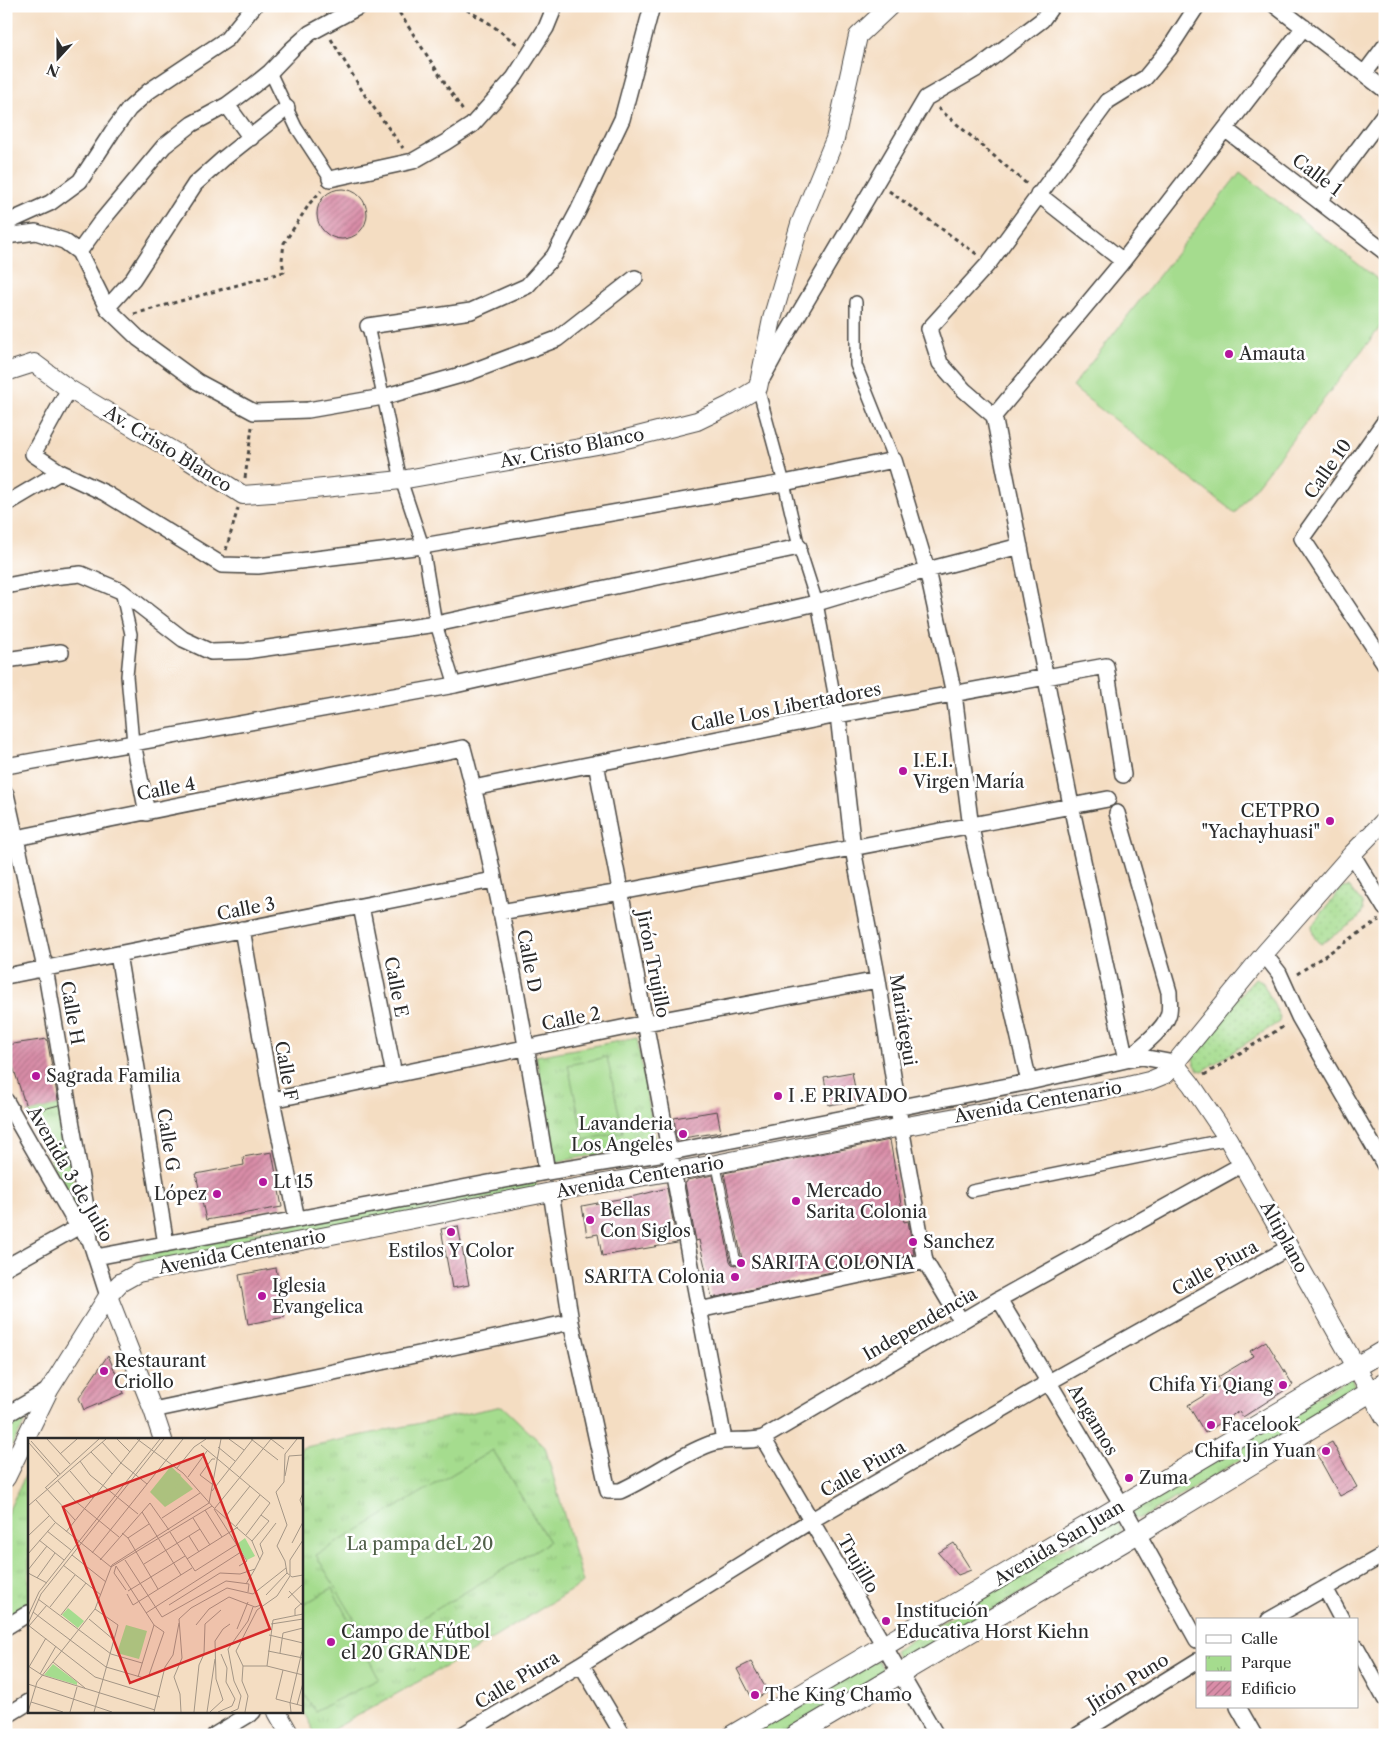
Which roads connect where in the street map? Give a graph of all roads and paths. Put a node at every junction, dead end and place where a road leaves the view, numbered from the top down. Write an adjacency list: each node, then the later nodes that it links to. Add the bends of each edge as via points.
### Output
1 (254, 6): 30 (street, via 226,38 129,109 80,181 50,204)
2 (360, 6): 11 (street)
3 (395, 6): 22 (path)
4 (460, 6): 14 (path, via 490,23)
5 (555, 6): 14 (street)
6 (652, 6): 40 (street, via 622,119 554,256 527,286 471,311)
7 (890, 6): 42 (street, via 858,36 835,139 800,224 772,319)
8 (1052, 6): 18 (street, via 1042,20 978,68)
9 (1198, 6): 28 (street, via 1169,49 1144,78 1108,101)
10 (1276, 6): 12 (street)
11 (322, 26): 15 (street, via 310,33); 25 (path, via 366,97)
12 (1304, 27): 16 (street); 23 (street)
13 (1385, 46): 16 (street)
14 (530, 53): 22 (street, via 514,78)
15 (270, 72): 19 (street); 20 (street)
16 (1364, 74): 17 (street)
17 (1385, 90)
18 (926, 98): 27 (street); 28 (path)
19 (227, 105): 24 (street); 32 (street, via 192,124 164,146)
20 (287, 108): 24 (street); 26 (street)
21 (1385, 112): 29 (street)
22 (472, 124): 25 (street)
23 (1225, 129): 29 (street, Calle 1); 34 (street)
24 (251, 138): 38 (street, via 195,184 133,279)
25 (412, 161): 26 (street)
26 (330, 179): 39 (path, via 284,243 284,272)
27 (877, 182): 35 (path); 42 (street)
28 (1038, 194): 34 (street); 35 (street)
29 (1319, 201): 33 (street, Calle 1)
30 (6, 222)
31 (6, 236): 32 (street, via 36,232 64,241)
32 (79, 252): 38 (street)
33 (1385, 252)
34 (1123, 261): 45 (street)
35 (989, 263): 45 (street, via 929,329 940,363)
36 (635, 278): 44 (street, via 558,339 468,373)
37 (856, 302): 47 (street, via 856,366)
38 (107, 308): 39 (street)
39 (119, 318): 44 (street, via 139,339 198,382 254,412 308,410)
40 (368, 326): 44 (street)
41 (6, 372): 43 (street, Av. Cristo Blanco, via 34,363)
42 (758, 388): 49 (street, Av. Cristo Blanco, via 697,421 614,442); 50 (street)
43 (70, 389): 48 (street, via 33,454); 49 (street, Av. Cristo Blanco, via 243,494)
44 (384, 397): 49 (street)
45 (994, 416): 53 (street)
46 (1385, 421): 62 (street, Calle 10, via 1302,538)
47 (894, 460): 50 (street); 55 (street)
48 (60, 472): 51 (street); 52 (street, via 105,493 222,565 258,566)
49 (401, 480): 52 (street)
50 (784, 483): 52 (street); 54 (street)
51 (6, 504)
52 (423, 546): 59 (street)
53 (1020, 546): 55 (street); 63 (street)
54 (799, 547): 58 (street); 59 (street)
55 (927, 570): 58 (street); 65 (street)
56 (6, 586): 57 (street, via 81,574)
57 (121, 591): 59 (street, via 183,639 211,652 246,651); 67 (street, via 131,634 127,676)
58 (818, 603): 64 (street); 66 (street)
59 (436, 624): 64 (street)
60 (61, 652): 61 (street)
61 (6, 660)
62 (1385, 664)
63 (1046, 678): 65 (street, Calle Los Libertadores); 70 (street, Calle Los Libertadores, via 1106,666); 74 (street)
64 (455, 685): 67 (street)
65 (954, 694): 66 (street, Calle Los Libertadores); 78 (street)
66 (838, 715): 68 (street, Calle Los Libertadores); 80 (street, Mariátegui)
67 (133, 743): 69 (street); 75 (street)
68 (596, 764): 71 (street, Calle Los Libertadores); 83 (street, Jirón Trujillo)
69 (6, 766)
70 (1123, 775)
71 (473, 788): 75 (street, Calle 4, via 463,748); 82 (street, Calle D)
72 (6, 794): 79 (street, Calle H)
73 (1108, 799): 74 (street)
74 (1071, 805): 78 (street); 98 (street)
75 (147, 813): 79 (street, Calle 4)
76 (1118, 813): 98 (street, via 1169,992 1169,1015 1163,1025)
77 (1385, 820): 81 (street, Avenida Centenario)
78 (970, 824): 80 (street); 101 (street)
79 (16, 838): 91 (street, Calle H)
80 (853, 847): 83 (street); 93 (street, Mariátegui)
81 (1352, 854): 85 (street); 90 (street, Avenida Centenario)
82 (493, 880): 84 (street, Calle 3); 86 (street, Calle D)
83 (621, 892): 86 (street); 96 (street, Jirón Trujillo)
84 (361, 906): 88 (street, Calle 3); 100 (street, Calle E)
85 (1385, 908)
86 (500, 912): 97 (street, Calle D)
87 (1385, 917): 94 (path)
88 (242, 929): 89 (street, Calle 3); 103 (street, Calle F)
89 (118, 954): 91 (street, Calle 3); 120 (street, Calle G)
90 (1264, 954): 94 (street); 99 (street, Avenida Centenario)
91 (45, 968): 92 (street, Calle 3); 119 (street, Calle H)
92 (6, 976)
93 (878, 980): 96 (street, Calle 2); 105 (street, Mariátegui)
94 (1284, 983): 95 (street)
95 (1299, 1017): 102 (path); 112 (street)
96 (646, 1024): 97 (street, Calle 2); 109 (street, Jirón Trujillo)
97 (526, 1048): 100 (street, Calle 2); 114 (street, Calle D)
98 (1126, 1060): 99 (street, Avenida Centenario, via 1142,1057); 101 (street, Avenida Centenario)
99 (1174, 1063): 102 (street, Altiplano); 107 (street, Avenida Centenario, via 1166,1074 1149,1081)
100 (394, 1075): 103 (street, Calle 2)
101 (1029, 1082): 105 (street, Avenida Centenario)
102 (1191, 1084): 108 (street, Altiplano)
103 (272, 1100): 117 (street, Calle F)
104 (6, 1101): 106 (street, Avenida 3 de Julio)
105 (899, 1108): 107 (street, Mariátegui); 109 (street, Avenida Centenario)
106 (12, 1124): 118 (street, Avenida 3 de Julio)
107 (900, 1127): 110 (street, Avenida Centenario); 124 (street, Mariátegui)
108 (1228, 1139): 111 (street, Altiplano); 115 (street)
109 (671, 1152): 113 (street, Jirón Trujillo); 114 (street, Avenida Centenario)
110 (716, 1164): 113 (street, Avenida Centenario); 123 (lane)
111 (1243, 1164): 121 (street, Altiplano); 127 (street, Independencia)
112 (1385, 1166)
113 (674, 1171): 116 (street, Avenida Centenario); 128 (street, Jirón Trujillo)
114 (546, 1172): 117 (street, Avenida Centenario)
115 (972, 1191)
116 (551, 1192): 126 (street, Avenida Centenario, via 138,1273 120,1283); 130 (street)
117 (297, 1219): 120 (street, Avenida Centenario)
118 (78, 1227): 119 (street, Avenida 3 de Julio); 125 (street)
119 (90, 1240): 122 (street, Avenida 3 de Julio)
120 (166, 1244): 122 (street, Avenida Centenario)
121 (1290, 1248): 132 (street, Altiplano); 133 (street, Calle Piura)
122 (96, 1257): 126 (street, Avenida 3 de Julio)
123 (736, 1260)
124 (925, 1261): 128 (street); 129 (street, Mariátegui)
125 (6, 1268)
126 (108, 1296): 135 (street, Avenida Centenario); 136 (street)
127 (999, 1299): 129 (street, Independencia); 133 (street, Angamos)
128 (699, 1310): 142 (street, Jirón Trujillo)
129 (961, 1321): 141 (street, Independencia)
130 (571, 1322): 136 (street); 142 (street, Independencia, via 608,1491 630,1486 694,1451)
131 (1385, 1350): 132 (main road, Avenida San Juan)
132 (1355, 1368): 134 (street, Altiplano); 145 (main road, Avenida San Juan)
133 (1049, 1382): 145 (street, Angamos); 146 (street, Calle Piura)
134 (1377, 1388): 138 (street, Altiplano); 147 (main road, Avenida San Juan)
135 (49, 1390): 137 (street); 139 (street, Avenida Centenario)
136 (153, 1410): 140 (street)
137 (6, 1415)
138 (1385, 1418)
139 (31, 1438)
140 (162, 1438)
141 (763, 1438): 142 (street, Independencia); 146 (street, Trujillo)
142 (724, 1440)
143 (26, 1451): 144 (street, Avenida Centenario)
144 (6, 1478)
145 (1122, 1506): 147 (street, Angamos); 155 (main road, Avenida San Juan)
146 (812, 1520): 155 (street, Trujillo); 158 (street, Calle Piura)
147 (1138, 1533): 154 (street, Angamos); 159 (main road, Avenida San Juan)
148 (1385, 1554): 149 (street)
149 (1325, 1588): 151 (street); 152 (street)
150 (28, 1614): 153 (street)
151 (1272, 1618)
152 (1341, 1618)
153 (6, 1627)
154 (1196, 1638)
155 (884, 1646): 159 (street, Trujillo); 171 (main road, Avenida San Juan)
156 (1358, 1650): 160 (street)
157 (1196, 1661): 166 (street, Jirón Puno)
158 (581, 1664): 169 (street, Calle Piura); 170 (street)
159 (900, 1674): 172 (main road, Avenida San Juan); 173 (street, Trujillo)
160 (1385, 1699)
161 (28, 1703): 165 (street)
162 (1239, 1708): 175 (street)
163 (250, 1714): 167 (street)
164 (278, 1714): 168 (street)
165 (6, 1716)
166 (1100, 1729): 174 (street, Jirón Puno)
167 (215, 1735)
168 (290, 1735)
169 (462, 1735)
170 (623, 1735)
171 (733, 1735)
172 (796, 1735)
173 (936, 1735)
174 (1078, 1735)
175 (1254, 1735)

